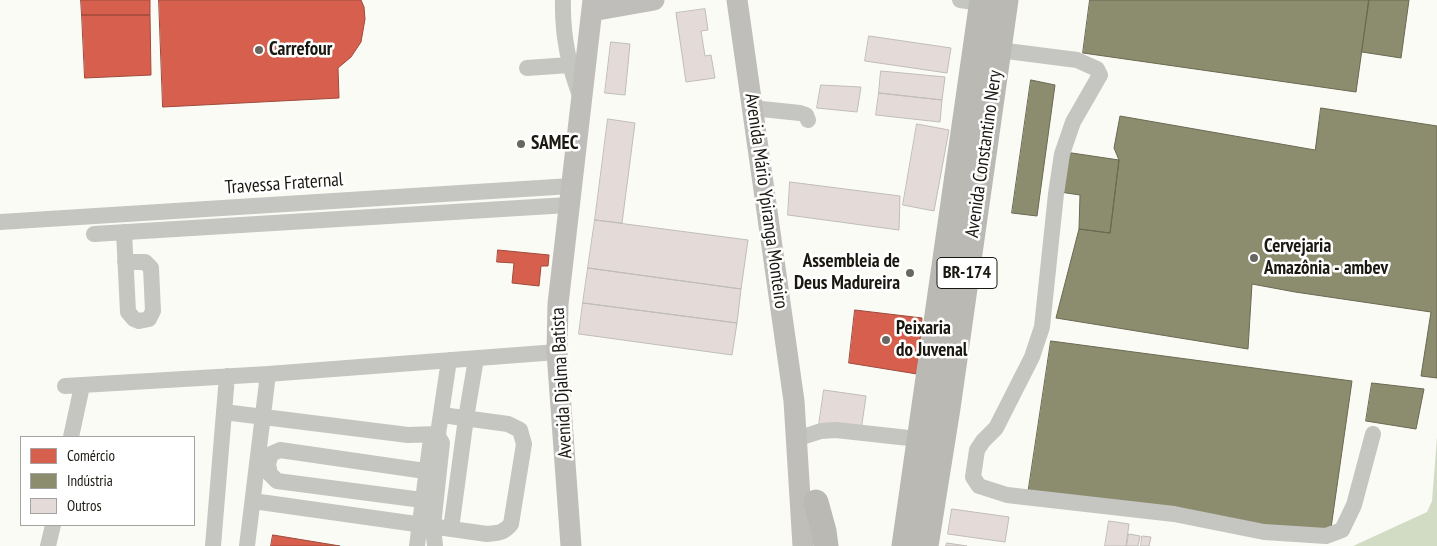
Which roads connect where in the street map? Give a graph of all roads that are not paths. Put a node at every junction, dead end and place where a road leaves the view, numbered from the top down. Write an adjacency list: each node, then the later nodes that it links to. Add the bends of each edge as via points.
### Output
1 (563, 0): 8 (street, Avenida Djalma Batista, via 562,24)
2 (654, 0): 6 (main road)
3 (737, 0): 11 (main road, Avenida Mário Ypiranga Monteiro)
4 (1006, 0): 7 (highway, Avenida Constantino Nery / BR-174)
5 (974, 1): 33 (highway, Avenida Constantino Nery / BR-174)
6 (592, 6): 10 (main road, Avenida Djalma Batista)
7 (999, 50): 29 (street, via 1077,60 1097,69 1100,75 1073,122 1062,154 1042,328 1032,358 996,428 977,450 973,477 979,486 1007,496 1174,514 1264,532 1326,536 1342,530 1354,505); 51 (highway, Avenida Constantino Nery / BR-174)
8 (569, 65): 9 (street); 10 (street, Avenida Djalma Batista)
9 (527, 68)
10 (582, 102): 13 (main road, Avenida Djalma Batista)
11 (752, 108): 12 (street, via 800,113); 32 (main road, Avenida Mário Ypiranga Monteiro)
12 (808, 120)
13 (570, 195): 14 (street, Travessa Fraternal); 15 (street); 18 (main road, Avenida Djalma Batista, via 558,304)
14 (0, 222)
15 (124, 232): 16 (street); 17 (street)
16 (94, 234)
17 (125, 262)
18 (557, 352): 19 (street); 46 (main road, Avenida Djalma Batista)
19 (476, 359): 20 (street); 28 (street)
20 (449, 360): 21 (street); 26 (street)
21 (268, 374): 22 (street); 27 (street)
22 (227, 376): 24 (street); 25 (street)
23 (65, 386): 24 (street)
24 (82, 386): 31 (street)
25 (224, 412): 27 (street); 42 (street)
26 (442, 415): 28 (street); 30 (street)
27 (264, 417): 30 (street, via 408,435); 36 (street)
28 (466, 418): 40 (street); 40 (street, via 508,424 520,430 524,444 511,524 506,531 487,534)
29 (1373, 434)
30 (438, 435): 34 (street, via 430,443); 38 (street, via 442,444)
31 (71, 436)
32 (800, 438): 33 (street, via 836,430); 37 (main road, Avenida Mário Ypiranga Monteiro); 47 (main road, Avenida Mário Ypiranga Monteiro)
33 (918, 439): 50 (highway, Avenida Constantino Nery / BR-174)
34 (425, 471): 35 (street); 35 (street, via 280,450 272,454 268,464 270,474 277,481)
35 (422, 500): 38 (street)
36 (253, 501): 38 (street); 43 (street)
37 (816, 502): 48 (main road, Avenida Mário Ypiranga Monteiro); 49 (highway)
38 (426, 525): 40 (street); 44 (street); 45 (street)
39 (53, 526): 41 (street)
40 (451, 529)
41 (48, 546)
42 (213, 546)
43 (247, 546)
44 (417, 546)
45 (435, 546)
46 (572, 546)
47 (804, 546)
48 (818, 546)
49 (826, 546)
50 (904, 546)
51 (926, 546)

